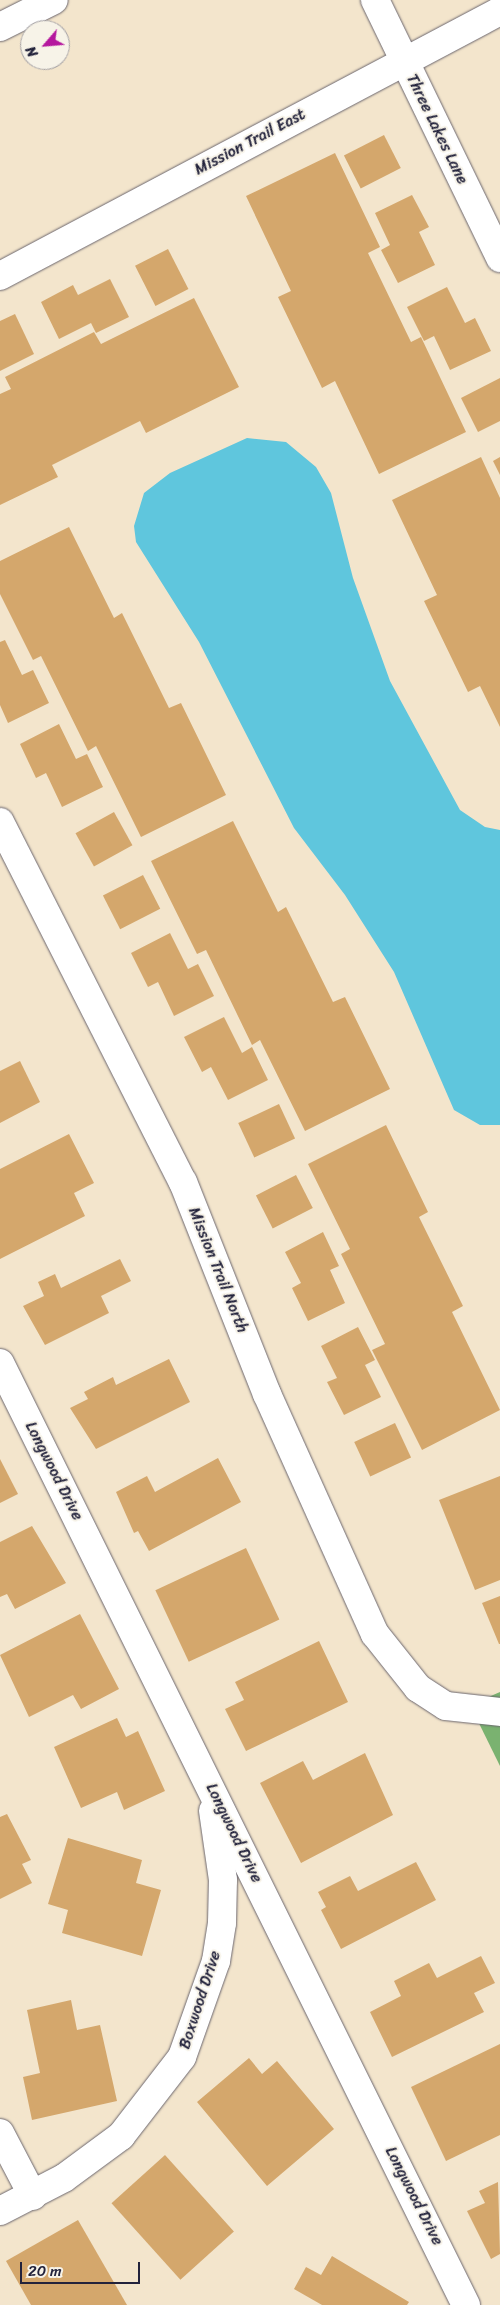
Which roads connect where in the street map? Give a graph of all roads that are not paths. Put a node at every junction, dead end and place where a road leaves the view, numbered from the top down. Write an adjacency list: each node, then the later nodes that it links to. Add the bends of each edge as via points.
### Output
1 (54, 0): 4 (street)
2 (375, 0): 5 (street, Three Lakes Lane)
3 (500, 11): 5 (street, Mission Trail East)
4 (0, 27)
5 (404, 60): 6 (street, Three Lakes Lane); 7 (street, Mission Trail East)
6 (500, 258)
7 (0, 276)
8 (0, 822): 10 (street, Mission Trail North, via 183,1182 267,1394 375,1634 418,1688 446,1706)
9 (0, 1363): 11 (street, Longwood Drive)
10 (500, 1712)
11 (199, 1762): 13 (street, Boxwood Drive, via 218,1833 222,1923 216,1961 192,2034 165,2082 121,2136); 15 (street, Longwood Drive)
12 (0, 2133): 13 (street)
13 (32, 2196): 14 (street, Boxwood Drive)
14 (0, 2211)
15 (466, 2305)

